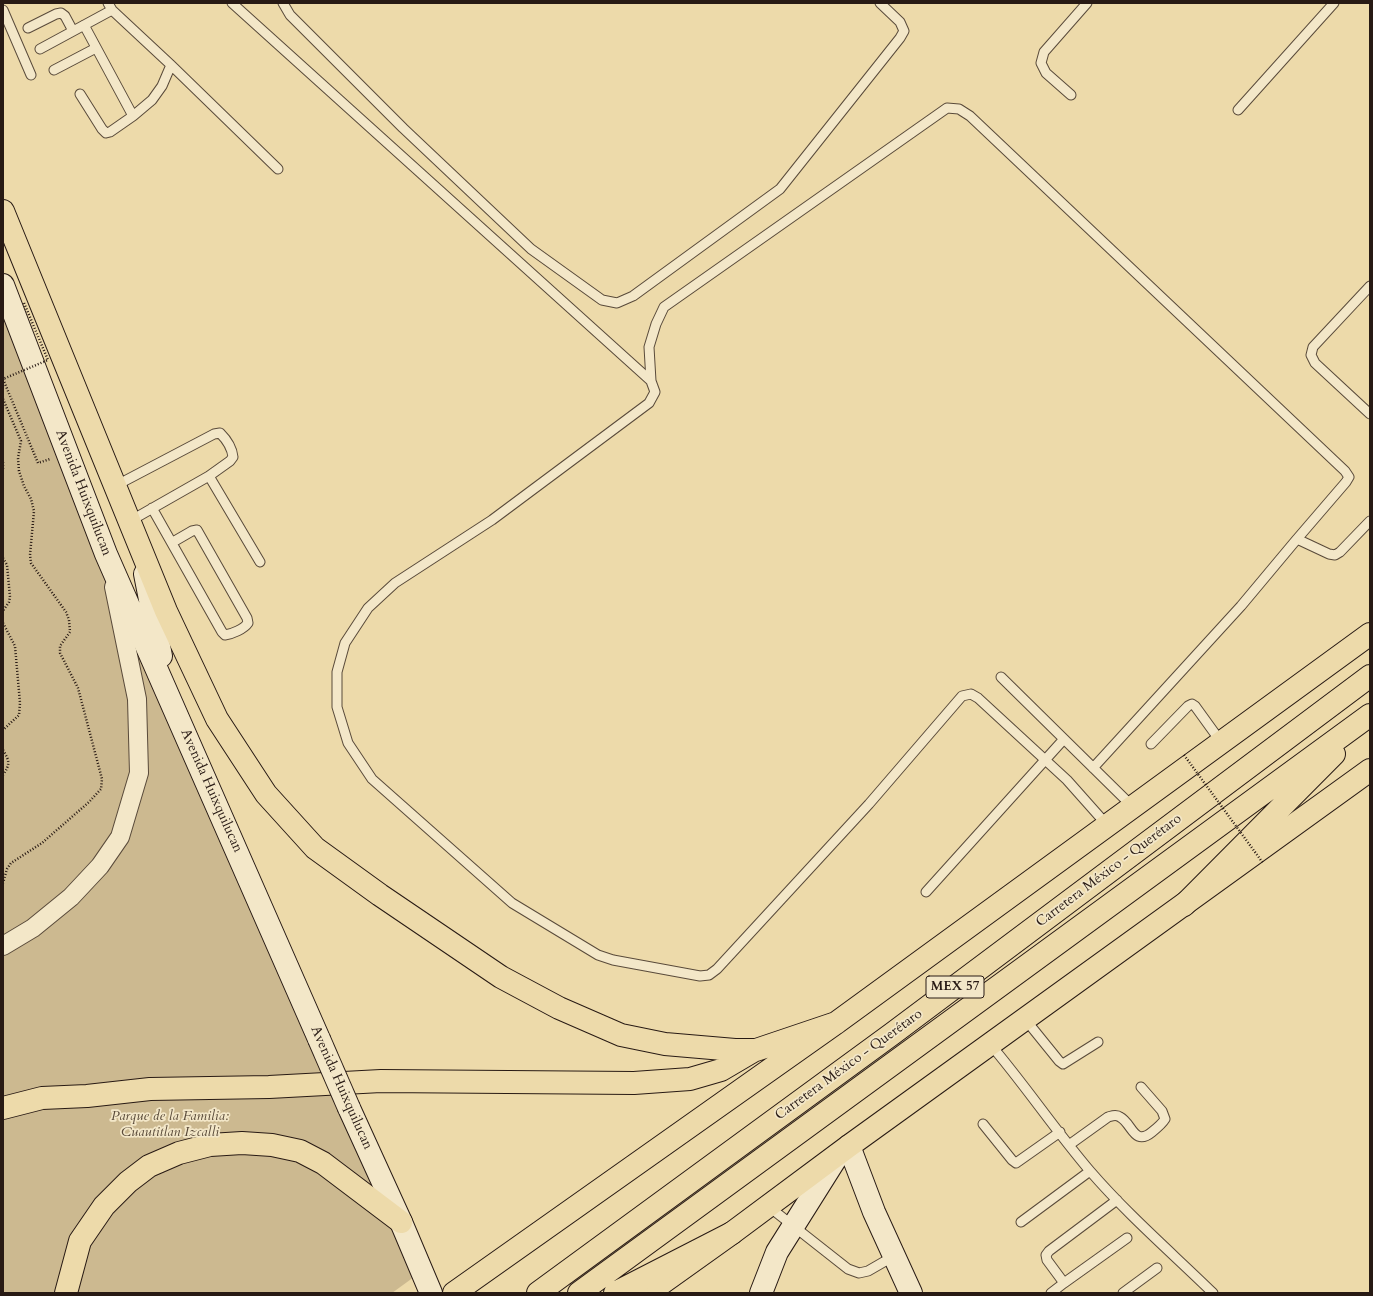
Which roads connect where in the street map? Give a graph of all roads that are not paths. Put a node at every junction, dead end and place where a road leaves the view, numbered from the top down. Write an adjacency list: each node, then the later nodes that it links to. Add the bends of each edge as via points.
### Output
1 (232, 3): 24 (lane)
2 (283, 3): 3 (lane, via 290,15 403,128 531,249 602,300 617,303 633,296 780,189 904,31 900,22)
3 (880, 3)
4 (1087, 3): 17 (lane, via 1044,52 1041,63 1046,73)
5 (1334, 3): 18 (lane)
6 (110, 6): 8 (lane); 13 (lane)
7 (3, 10): 15 (lane)
8 (84, 25): 10 (lane); 11 (lane)
9 (28, 28): 10 (lane, via 61,13)
10 (73, 31): 12 (lane)
11 (96, 48): 14 (lane); 19 (lane)
12 (40, 49)
13 (171, 65): 19 (lane, via 162,86 152,100); 20 (lane)
14 (54, 70)
15 (31, 75)
16 (80, 94): 19 (lane, via 106,133)
17 (1071, 95)
18 (1238, 110)
19 (133, 116)
20 (278, 169)
21 (3, 211): 27 (main road)
22 (3, 285): 34 (main road, Avenida Huixquilucan)
23 (1370, 286): 25 (lane, via 1313,347 1311,355 1316,363)
24 (651, 380): 31 (lane, via 649,347 664,307 947,108 959,110 970,116 1345,471 1349,477 1346,482); 45 (lane, via 655,392 649,403 492,520 395,583 368,608 345,643 337,672 337,707 348,743 372,780 512,903 598,955 700,976 709,975 722,963 869,804 962,696 971,694 978,698)
25 (1370, 414)
26 (209, 476): 27 (lane, via 232,457 232,451 220,433); 28 (lane); 35 (lane)
27 (115, 486): 29 (main road)
28 (152, 508): 29 (lane); 32 (lane)
29 (130, 521): 33 (main road)
30 (1370, 521): 31 (lane, via 1335,556)
31 (1297, 539): 46 (lane, via 1241,606)
32 (173, 542): 32 (lane, via 192,530 197,530 247,618 246,626 225,635)
33 (140, 547): 39 (main road); 57 (main road, via 166,611 217,719 266,794 316,848 380,895 495,972 559,1008 621,1035 665,1044)
34 (106, 554): 39 (main road, Avenida Huixquilucan); 52 (street, via 137,699 139,773 120,837 100,866 71,897 39,924)
35 (260, 562)
36 (1370, 634): 43 (main road)
37 (1370, 676): 78 (main road, Carretera México - Querétaro / MEX 57, via 892,1034)
38 (1001, 677): 42 (lane)
39 (169, 695): 67 (main road, Avenida Huixquilucan, bridge)
40 (1370, 715): 79 (main road, Carretera México - Querétaro / MEX 57)
41 (1370, 718): 51 (main road)
42 (1064, 739): 45 (lane); 46 (lane)
43 (1221, 742): 44 (lane, via 1192,704); 48 (main road)
44 (1151, 744)
45 (1046, 759): 49 (lane); 50 (lane)
46 (1093, 768): 48 (lane)
47 (1370, 770): 51 (main road)
48 (1133, 807): 49 (main road)
49 (1107, 825): 54 (main road)
50 (926, 892)
51 (1184, 905): 53 (main road)
52 (3, 946)
53 (1025, 1019): 55 (lane, via 1063,1064); 56 (main road)
54 (836, 1023): 57 (main road); 77 (main road)
55 (1098, 1042)
56 (990, 1044): 61 (lane); 63 (main road)
57 (756, 1050): 59 (main road, via 721,1070 690,1079 634,1083 381,1081 269,1087 150,1089 42,1098)
58 (1141, 1086): 62 (lane, via 1162,1111 1165,1119 1147,1136 1135,1134 1121,1117 1114,1115)
59 (3, 1108)
60 (983, 1124): 61 (lane, via 1016,1163)
61 (1060, 1132): 62 (lane)
62 (1069, 1145): 64 (lane)
63 (844, 1149): 66 (main road); 69 (main road); 72 (main road)
64 (1090, 1171): 65 (lane); 68 (lane)
65 (1117, 1200): 74 (lane, via 1046,1255); 86 (lane)
66 (768, 1206): 69 (lane); 70 (main road)
67 (401, 1222): 75 (main road, Avenida Huixquilucan); 76 (main road, via 323,1163 300,1151 272,1144 210,1145 179,1153 149,1166 104,1206 80,1242)
68 (1021, 1222)
69 (793, 1226): 72 (lane, via 848,1269 859,1273 868,1272); 82 (main road, via 777,1252)
70 (732, 1233): 80 (main road); 81 (main road)
71 (1127, 1238): 74 (lane)
72 (894, 1256): 83 (main road)
73 (1157, 1268): 85 (lane)
74 (1064, 1282): 84 (lane)
75 (428, 1285)
76 (66, 1293)
77 (454, 1293)
78 (538, 1293)
79 (579, 1293)
80 (615, 1293)
81 (648, 1293)
82 (762, 1293)
83 (911, 1293)
84 (1051, 1293)
85 (1123, 1293)
86 (1213, 1293)

